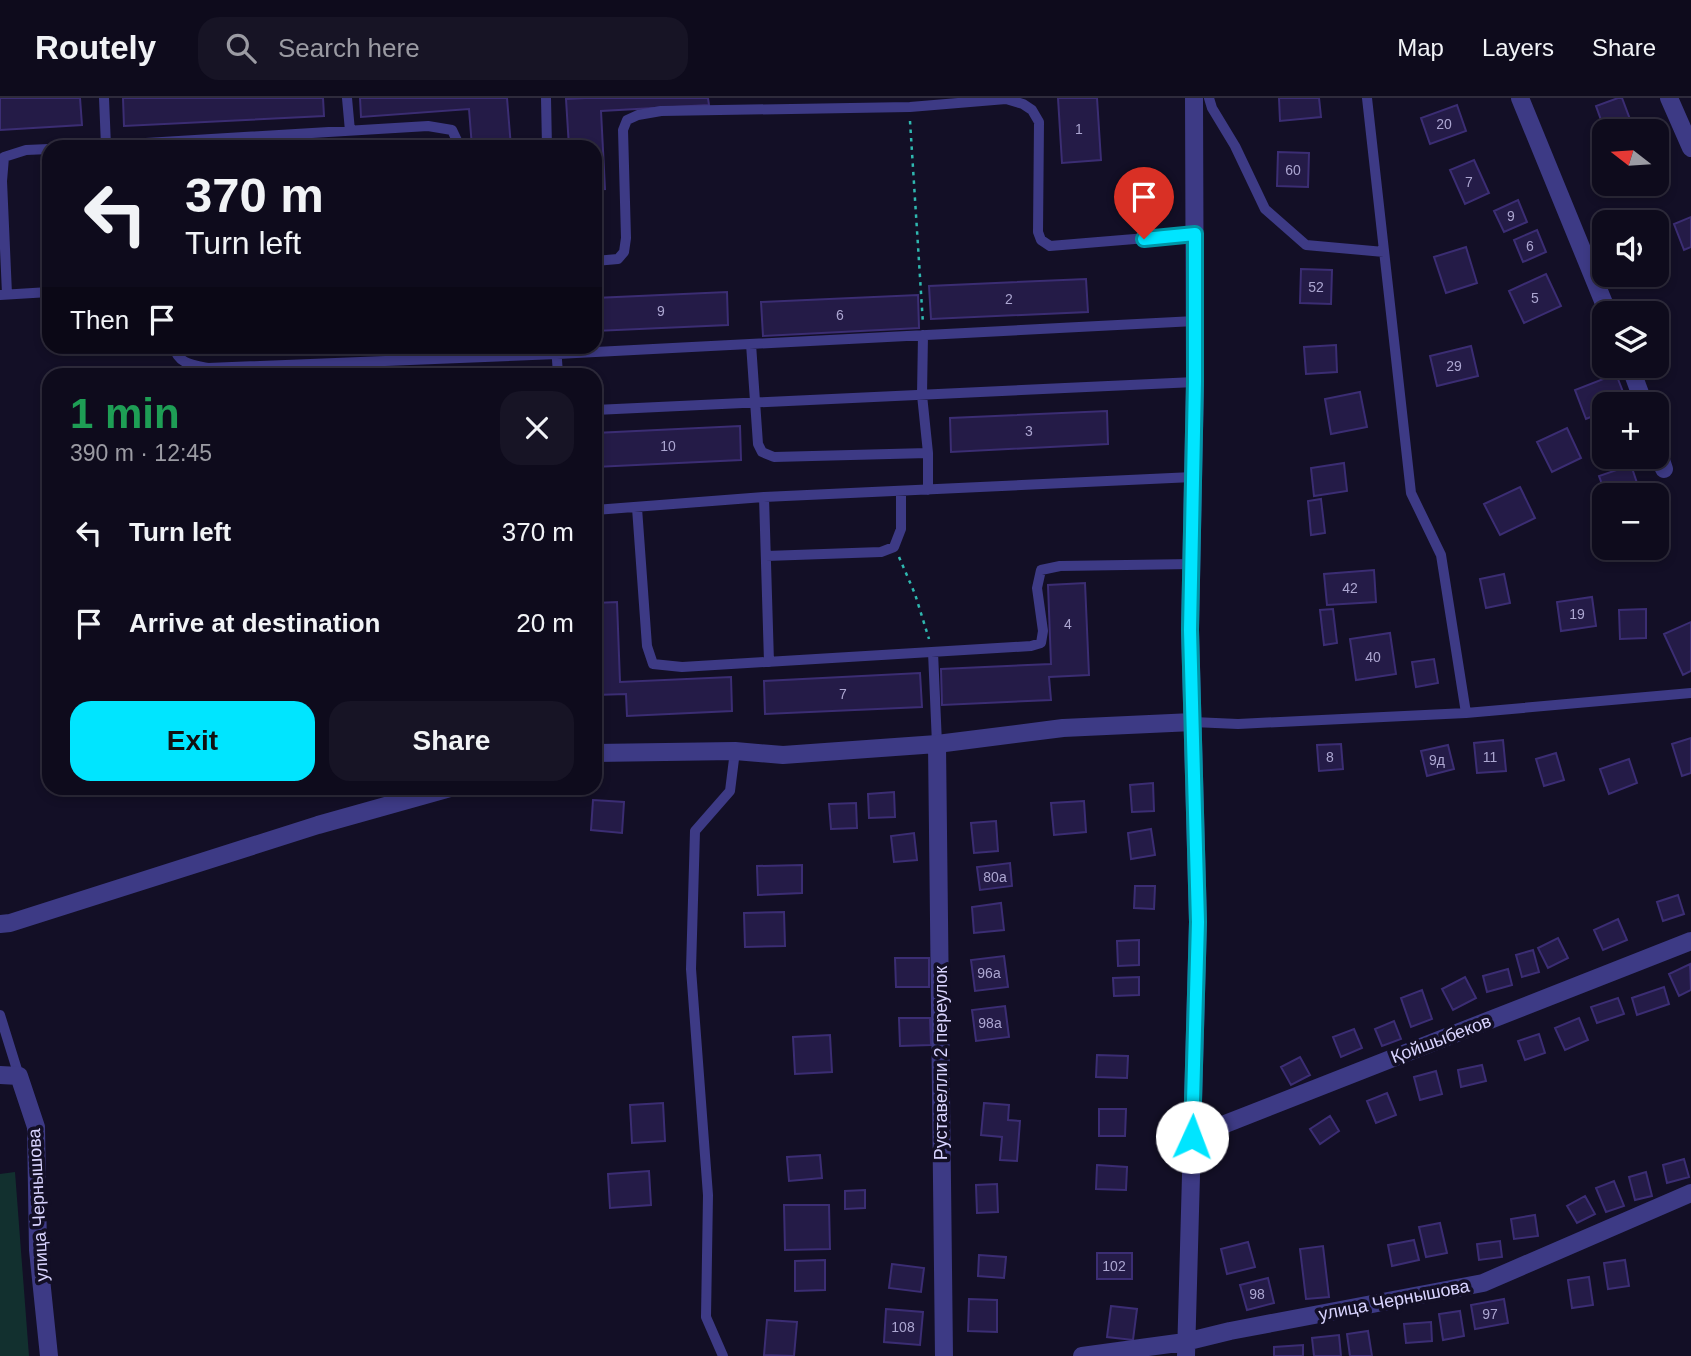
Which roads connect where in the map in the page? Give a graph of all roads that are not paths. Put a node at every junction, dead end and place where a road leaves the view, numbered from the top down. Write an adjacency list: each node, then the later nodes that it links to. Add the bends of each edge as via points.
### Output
1 (104, 98): 11 (lane)
2 (347, 98): 10 (lane)
3 (546, 98): 14 (lane)
4 (1195, 98): 17 (street)
5 (1209, 98): 18 (lane, via 1265,209 1285,227 1306,245)
6 (1367, 98): 18 (lane)
7 (1520, 98): 22 (street)
8 (1669, 98): 15 (street)
9 (925, 102): 17 (lane, via 1006,99 1032,110 1038,122 1038,232 1049,246); 19 (lane, via 909,107 638,115 628,120 623,130 624,252 618,259)
10 (350, 131): 12 (lane); 13 (lane, via 428,126 452,130)
11 (106, 140)
12 (204, 140)
13 (457, 140)
14 (547, 140)
15 (1691, 148)
16 (42, 149): 21 (lane, via 4,157)
17 (1195, 234): 23 (street)
18 (1384, 252): 47 (lane, via 1411,493 1441,555)
19 (602, 260)
20 (42, 292): 21 (lane)
21 (4, 295)
22 (1603, 301)
23 (1195, 321): 24 (lane); 31 (street)
24 (923, 335): 25 (lane); 32 (lane)
25 (751, 344): 26 (lane); 33 (lane)
26 (602, 349)
27 (176, 354): 30 (lane, via 185,363)
28 (479, 354): 29 (lane)
29 (208, 368)
30 (208, 368)
31 (1195, 382): 32 (lane); 36 (street)
32 (922, 395): 33 (lane); 35 (lane)
33 (757, 402): 34 (lane); 35 (lane, via 758,443 762,452 774,457)
34 (602, 410)
35 (928, 453): 37 (lane)
36 (1193, 477): 37 (lane); 43 (street)
37 (928, 490): 38 (lane)
38 (901, 491): 39 (lane); 42 (lane, via 901,529 894,547 881,552)
39 (764, 497): 40 (lane); 42 (lane)
40 (637, 509): 41 (lane); 45 (lane, via 646,646 653,664)
41 (602, 510)
42 (766, 556): 45 (lane)
43 (1192, 564): 44 (lane, via 1041,570 1037,588 1041,643); 48 (street)
44 (933, 652): 45 (lane); 49 (lane)
45 (769, 662)
46 (1691, 693): 47 (lane)
47 (1466, 713): 48 (lane)
48 (1193, 722): 49 (street, via 1063,728); 58 (street, via 1198,922)
49 (937, 744): 50 (street, via 783,755); 63 (street, Руставелли 2 переулок)
50 (735, 751): 51 (street); 62 (lane, via 730,791 695,831 691,969 708,1195 706,1317)
51 (602, 753)
52 (425, 795): 53 (street)
53 (0, 924)
54 (1691, 941): 58 (street, Қойшыбеков)
55 (0, 1015): 57 (lane)
56 (0, 1074): 57 (street)
57 (19, 1076): 61 (street, улица Чернышова, via 36,1127 38,1250)
58 (1192, 1137): 60 (street)
59 (1691, 1194): 60 (street, улица Чернышова, via 1483,1283 1230,1331)
60 (1186, 1349): 64 (street, улица Чернышова)
61 (49, 1356)
62 (723, 1356)
63 (944, 1356)
64 (1082, 1356)

